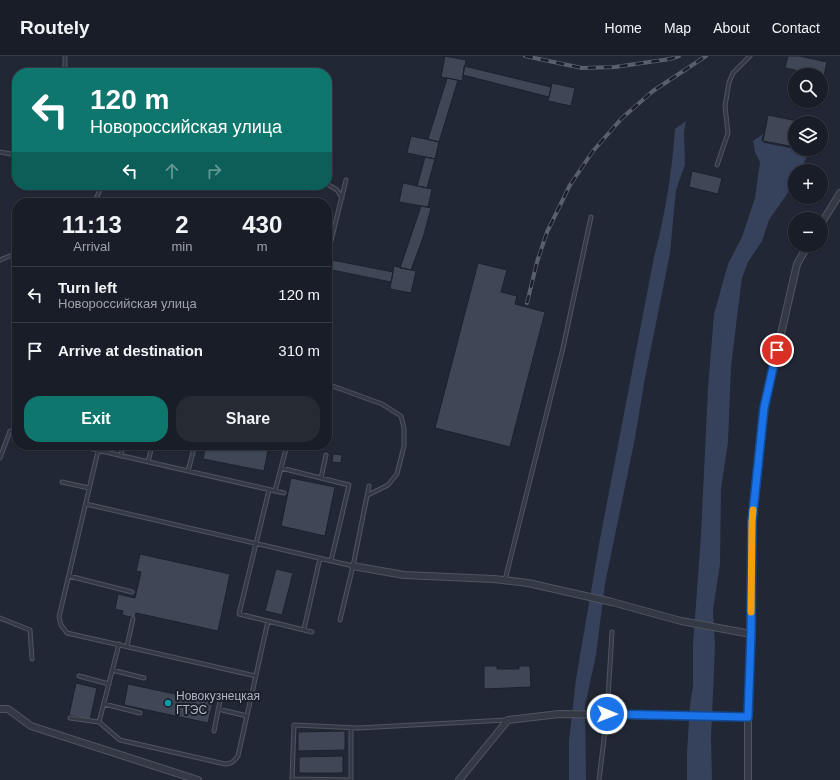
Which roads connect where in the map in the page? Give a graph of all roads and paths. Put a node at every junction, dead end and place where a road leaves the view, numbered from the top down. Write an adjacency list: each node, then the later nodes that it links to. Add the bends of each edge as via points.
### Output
1 (66, 56): 3 (lane)
2 (750, 56): 6 (lane, via 733,73 729,82 724,106 728,133)
3 (65, 68)
4 (0, 152): 5 (lane)
5 (12, 155)
6 (717, 165)
7 (346, 180): 10 (lane)
8 (332, 187): 10 (lane)
9 (839, 196): 11 (street)
10 (342, 198): 13 (lane)
11 (828, 213)
12 (591, 217): 47 (lane, via 563,348)
13 (334, 230): 14 (lane)
14 (332, 238)
15 (804, 252): 56 (street, via 797,264 764,408 752,522)
16 (12, 255): 17 (lane)
17 (0, 260)
18 (332, 386): 40 (lane, via 382,404 401,416 404,446 398,474 388,486)
19 (12, 431): 25 (lane)
20 (94, 450): 26 (lane)
21 (122, 450): 28 (lane)
22 (151, 450): 30 (lane)
23 (194, 450): 32 (lane)
24 (286, 450): 31 (lane)
25 (1, 451): 29 (lane)
26 (98, 451): 28 (lane); 36 (lane)
27 (326, 455): 33 (lane)
28 (121, 456): 30 (lane)
29 (0, 458)
30 (148, 462): 32 (lane)
31 (281, 468): 33 (lane); 38 (lane)
32 (188, 471): 37 (lane)
33 (322, 478): 44 (lane, via 348,485)
34 (62, 482): 36 (lane)
35 (369, 486): 40 (lane)
36 (89, 488): 41 (lane)
37 (269, 490): 38 (lane); 42 (lane)
38 (275, 491): 39 (lane)
39 (284, 493)
40 (368, 495): 45 (lane)
41 (86, 504): 42 (lane); 46 (lane)
42 (257, 543): 43 (lane); 52 (lane, via 239,614)
43 (320, 558): 44 (lane); 53 (lane)
44 (331, 560): 45 (lane)
45 (353, 566): 47 (street, via 404,575); 51 (lane)
46 (69, 576): 48 (lane); 57 (lane, via 59,617 61,625 67,633)
47 (505, 580): 56 (street, via 612,602 681,621)
48 (132, 592)
49 (0, 618): 59 (lane, via 30,630)
50 (133, 619): 58 (lane)
51 (340, 620)
52 (268, 621): 53 (lane); 62 (lane)
53 (304, 629): 54 (lane)
54 (312, 632)
55 (612, 632): 70 (lane)
56 (751, 634): 72 (street)
57 (118, 644): 58 (lane); 60 (lane)
58 (127, 646): 62 (lane)
59 (32, 659)
60 (112, 670): 63 (lane); 64 (lane)
61 (79, 676): 64 (lane)
62 (256, 676): 71 (lane)
63 (144, 678)
64 (109, 684): 66 (lane)
65 (221, 696): 68 (lane)
66 (104, 704): 69 (lane); 75 (lane)
67 (0, 708): 78 (street, via 8,709 31,726)
68 (218, 709): 71 (lane); 77 (lane)
69 (140, 713)
70 (607, 714): 72 (street); 74 (street, via 559,714); 80 (lane)
71 (247, 716): 75 (lane, via 238,756 230,764 120,740)
72 (748, 717): 81 (street)
73 (70, 718): 75 (lane)
74 (508, 720): 76 (lane); 79 (street)
75 (99, 722)
76 (351, 728): 76 (lane, via 294,726 292,779 351,780)
77 (214, 731)
78 (198, 780)
79 (459, 780)
80 (599, 780)
81 (748, 780)

